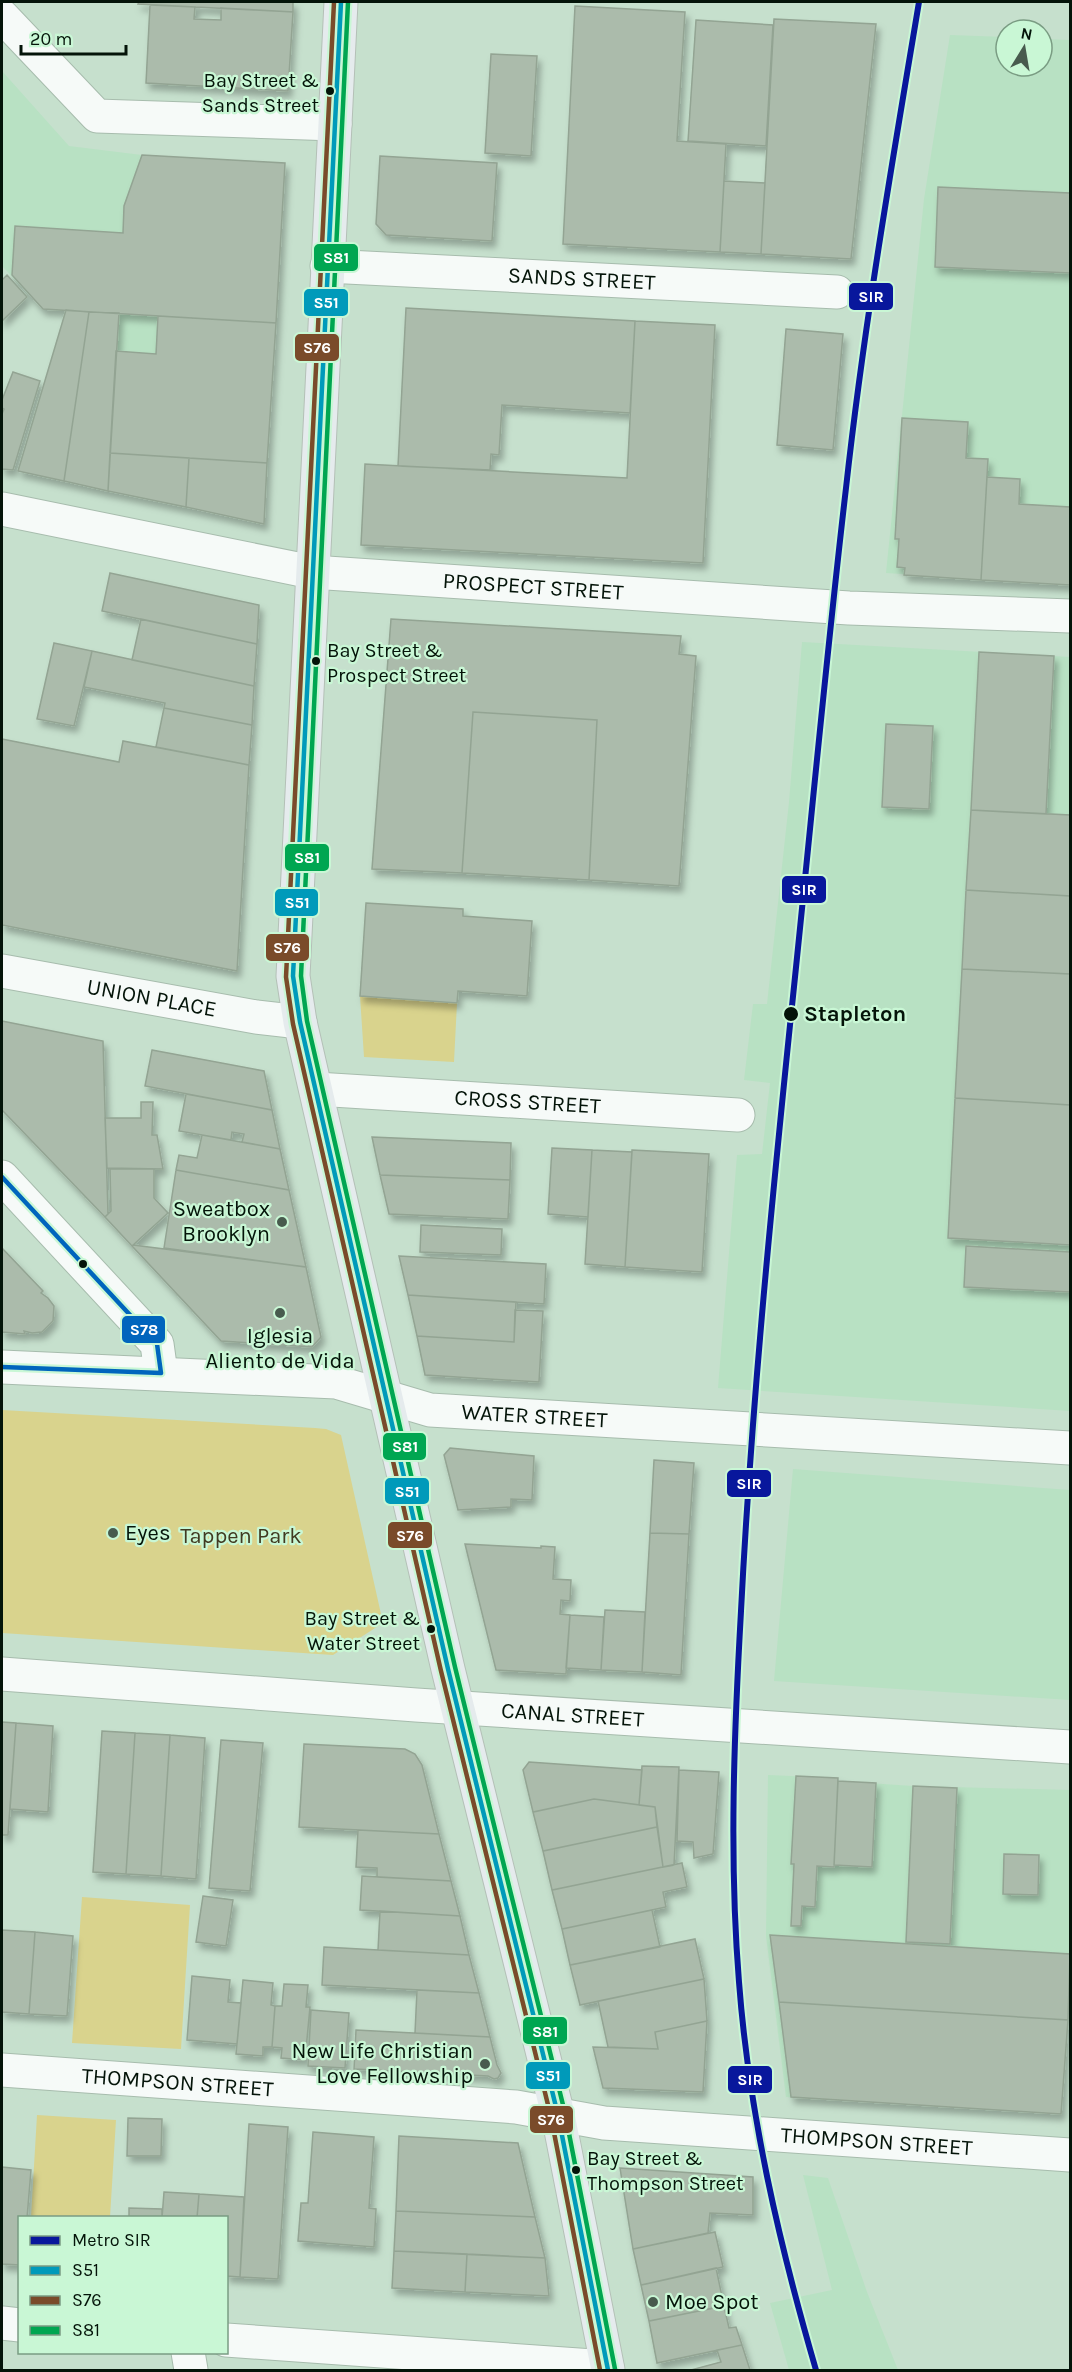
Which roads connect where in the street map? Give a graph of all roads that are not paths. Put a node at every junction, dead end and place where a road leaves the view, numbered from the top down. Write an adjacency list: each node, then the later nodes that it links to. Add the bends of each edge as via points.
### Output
1 (341, 2): 3 (main road)
2 (2, 16): 3 (street, via 97,116)
3 (335, 124): 4 (main road)
4 (327, 266): 5 (street, SANDS STREET); 7 (main road)
5 (837, 292)
6 (2, 509): 7 (street, PROSPECT STREET)
7 (312, 572): 8 (street, PROSPECT STREET, via 849,608); 10 (main road, via 293,975)
8 (1071, 616)
9 (2, 971): 10 (street, UNION PLACE)
10 (300, 1022): 11 (main road)
11 (316, 1089): 12 (street, CROSS STREET); 16 (main road)
12 (738, 1115)
13 (2, 1177): 15 (street, via 157,1344)
14 (2, 1367): 15 (street, WATER STREET)
15 (161, 1373): 16 (street, WATER STREET, via 336,1382)
16 (384, 1396): 17 (street, WATER STREET, via 430,1410); 19 (main road)
17 (1071, 1448)
18 (2, 1674): 19 (street, CANAL STREET)
19 (458, 1707): 20 (street, CANAL STREET); 22 (main road)
20 (1071, 1747)
21 (2, 2070): 22 (street, THOMPSON STREET, via 516,2107)
22 (558, 2115): 23 (street, THOMPSON STREET, via 604,2123); 28 (main road)
23 (1071, 2156)
24 (2, 2323): 25 (street)
25 (18, 2325)
26 (228, 2340): 28 (street)
27 (188, 2354): 29 (street)
28 (608, 2369)
29 (191, 2370)

